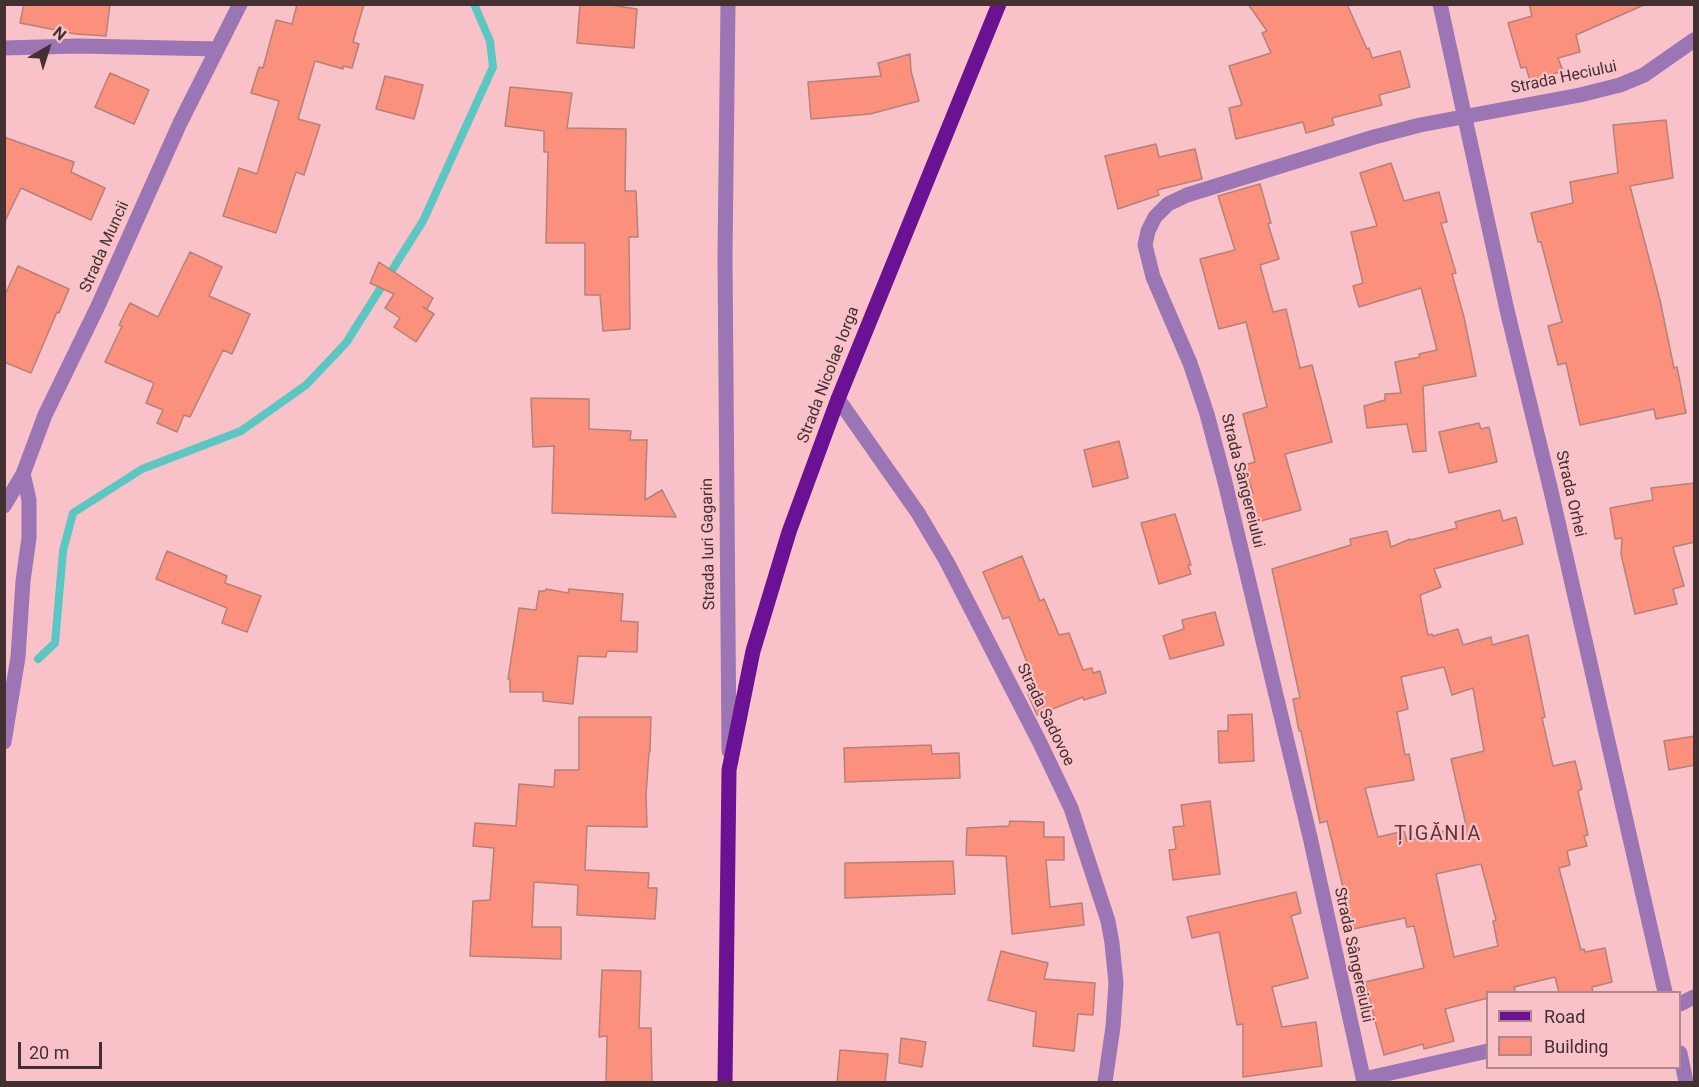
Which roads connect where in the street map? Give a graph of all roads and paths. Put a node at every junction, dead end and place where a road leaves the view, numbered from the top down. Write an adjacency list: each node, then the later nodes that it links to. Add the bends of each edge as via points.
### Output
1 (240, 4): 7 (street, Strada Muncii)
2 (728, 4): 13 (street, Strada Iuri Gagarin, via 725,257)
3 (999, 4): 9 (main road, Strada Nicolae Iorga)
4 (1440, 4): 8 (street, Strada Orhei)
5 (1695, 40): 8 (street, Strada Heciului, via 1644,75 1620,85)
6 (4, 48): 7 (street)
7 (217, 49): 10 (street, Strada Muncii, via 45,415)
8 (1465, 116): 14 (street, Strada Orhei); 19 (street, Strada Sângereiului, via 1374,137 1187,195 1168,204 1155,217 1145,245 1156,286 1204,404 1225,482)
9 (838, 399): 13 (main road, Strada Nicolae Iorga, via 789,532 753,651); 21 (street, Strada Sadovoe, via 918,513 947,562 1071,808 1106,912 1112,943 1116,982)
10 (22, 474): 11 (street, Strada Muncii); 12 (street, via 29,500 29,538 18,657)
11 (4, 506)
12 (4, 742)
13 (729, 770): 20 (main road, Strada Iuri Gagarin)
14 (1665, 991)
15 (1695, 997): 16 (street)
16 (1681, 1004)
17 (1486, 1051): 19 (street)
18 (1681, 1058): 22 (street)
19 (1364, 1081)
20 (725, 1083)
21 (1105, 1083)
22 (1686, 1083)

